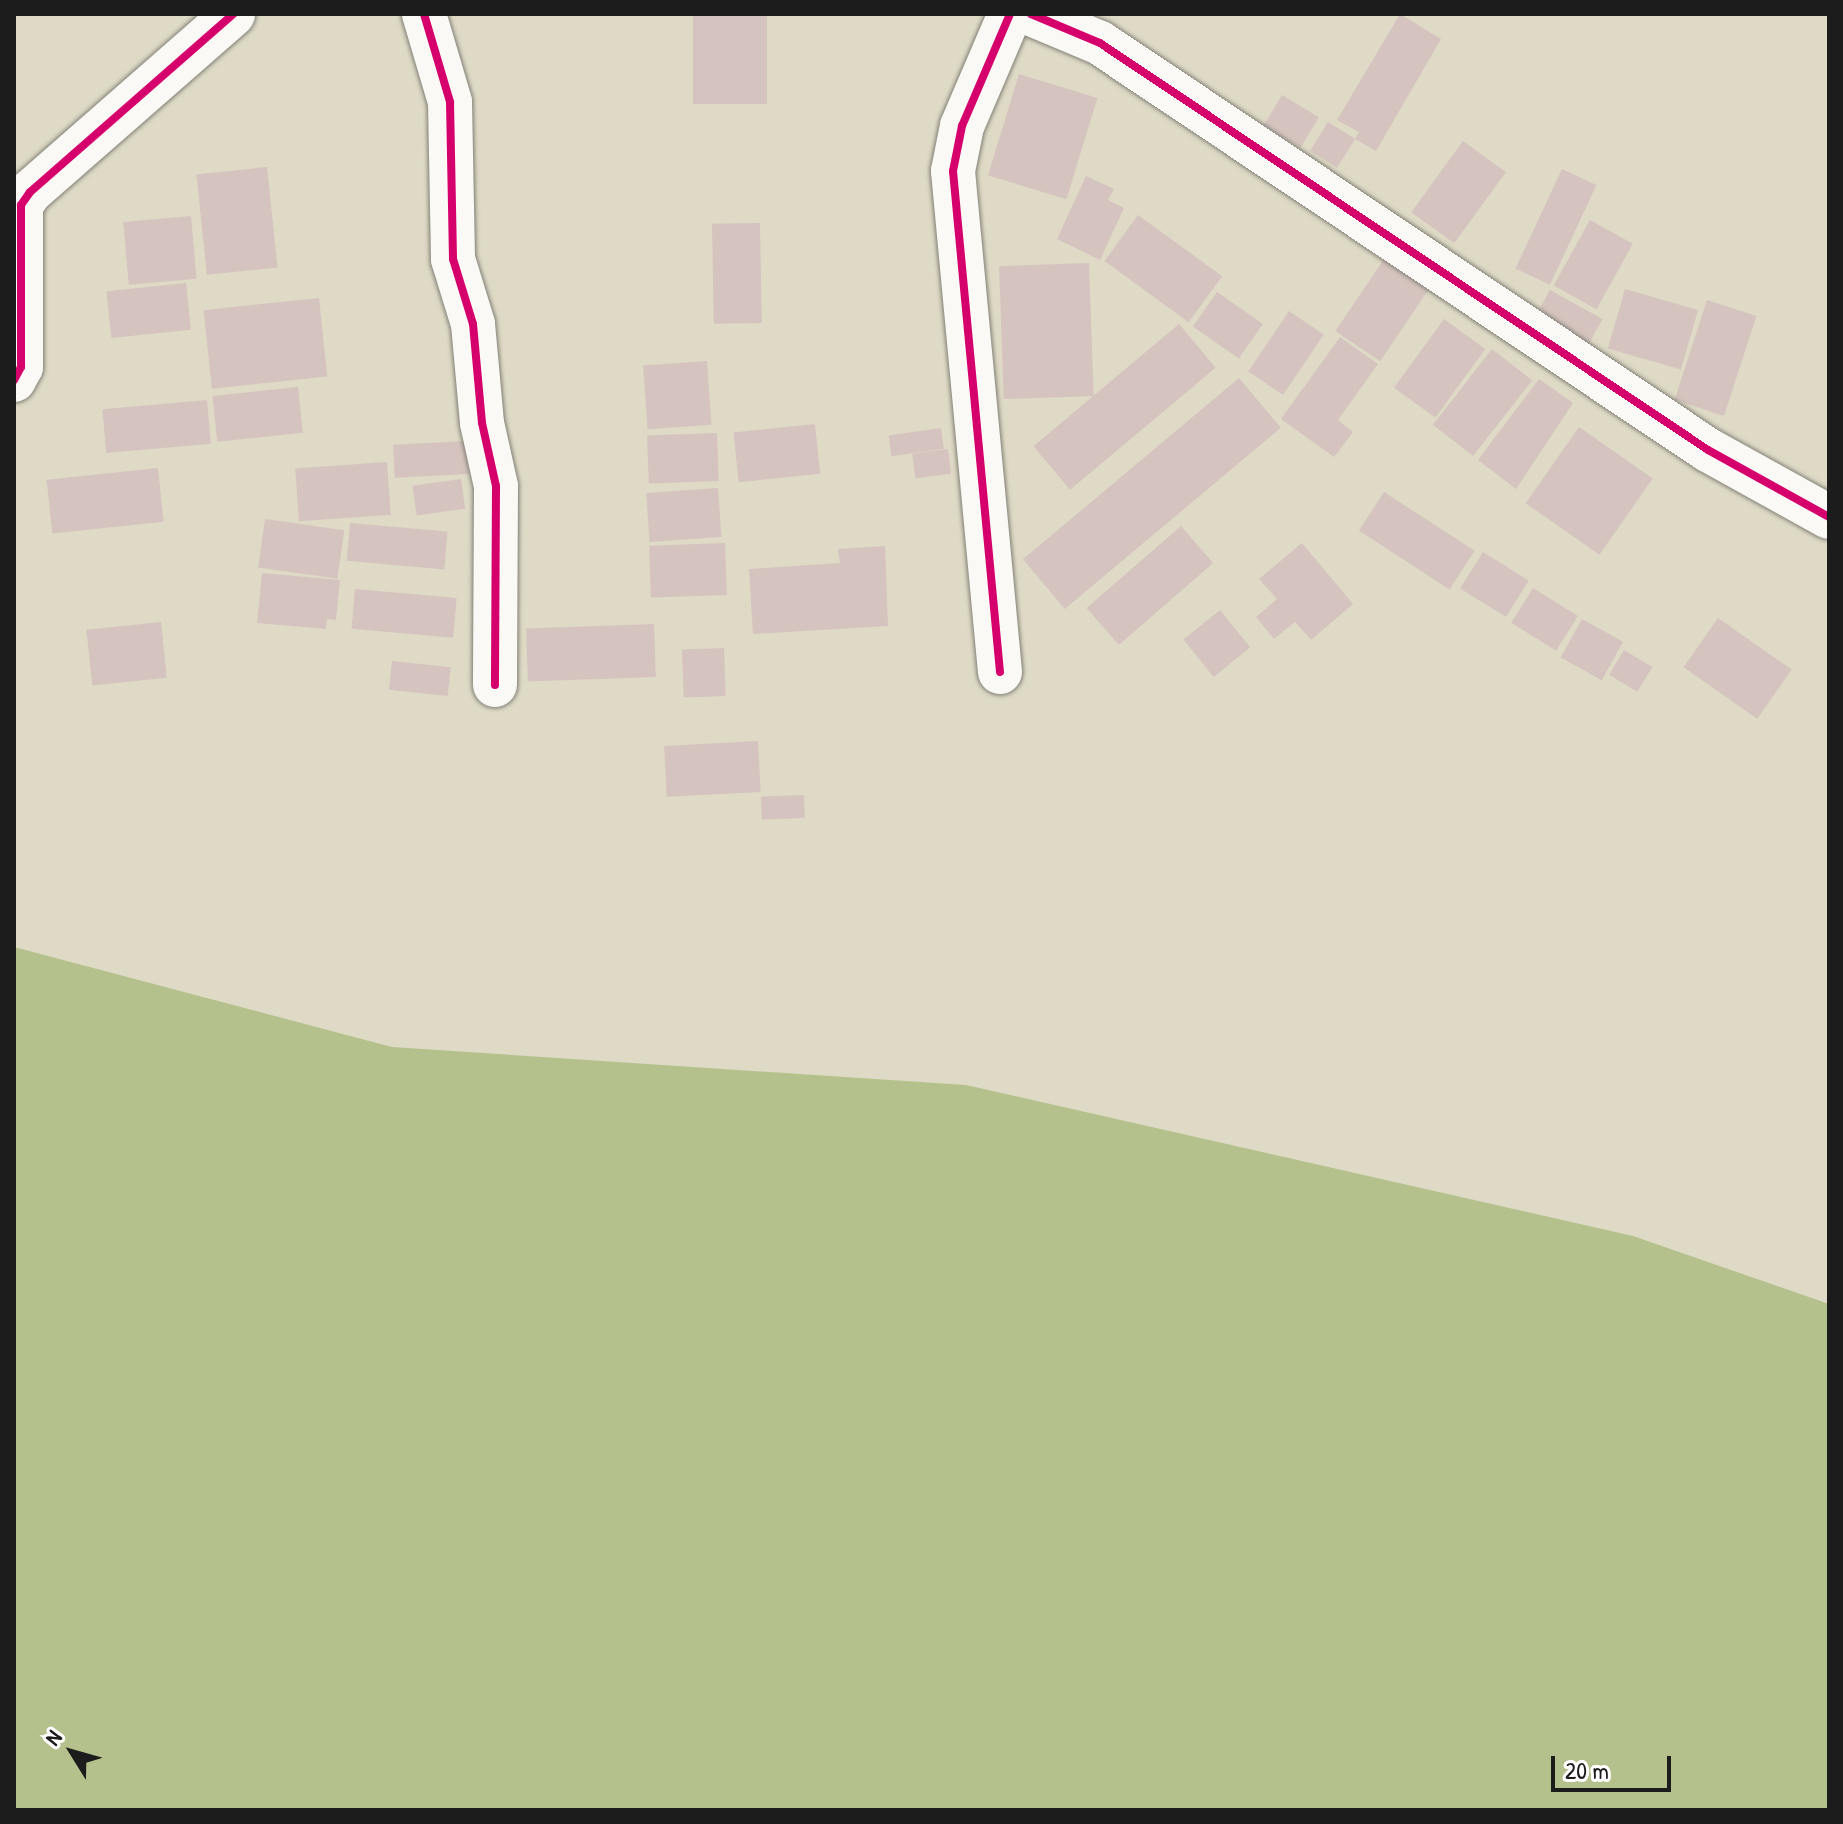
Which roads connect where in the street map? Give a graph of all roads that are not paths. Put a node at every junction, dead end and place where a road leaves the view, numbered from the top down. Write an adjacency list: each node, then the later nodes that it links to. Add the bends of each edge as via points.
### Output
1 (233, 14): 5 (street, via 21,205 21,367)
2 (424, 14): 8 (street, via 450,102 453,259 473,324 482,423 496,486)
3 (1010, 14): 7 (street, via 962,126 953,171)
4 (1031, 14): 6 (street, via 1100,43 1708,450)
5 (14, 380)
6 (1829, 517)
7 (1000, 672)
8 (495, 685)

